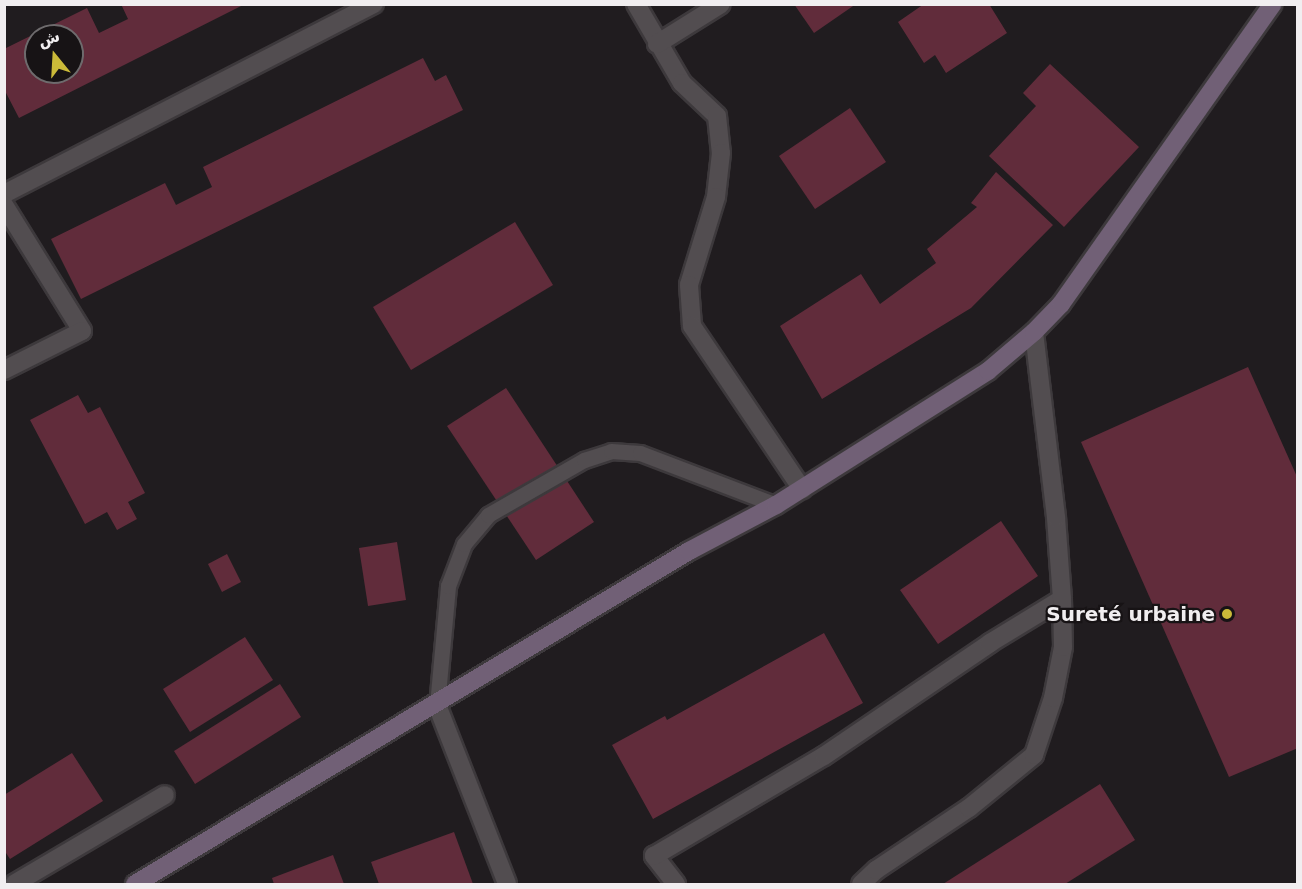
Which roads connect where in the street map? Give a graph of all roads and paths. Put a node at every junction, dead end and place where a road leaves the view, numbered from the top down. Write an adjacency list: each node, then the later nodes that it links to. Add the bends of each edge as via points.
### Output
1 (374, 4): 6 (street)
2 (636, 4): 5 (street)
3 (721, 4): 5 (street)
4 (1274, 4): 8 (main road, via 1061,303)
5 (657, 44): 10 (street, via 682,83 717,116 721,153 716,197 689,285 692,326)
6 (4, 194)
7 (4, 205): 9 (street, via 82,331)
8 (1034, 332): 10 (main road, via 988,371); 12 (street)
9 (4, 370)
10 (802, 489): 11 (main road)
11 (776, 505): 13 (main road, via 689,551); 13 (lane, via 640,453 611,451 584,460 488,515 464,544 448,586)
12 (1062, 599): 18 (street, via 824,756 654,856); 19 (street, via 1063,647 1053,698 1034,755 969,808 876,870)
13 (437, 705): 16 (main road); 17 (street)
14 (165, 795): 15 (street)
15 (14, 885)
16 (135, 885)
17 (507, 885)
18 (676, 885)
19 (861, 885)

